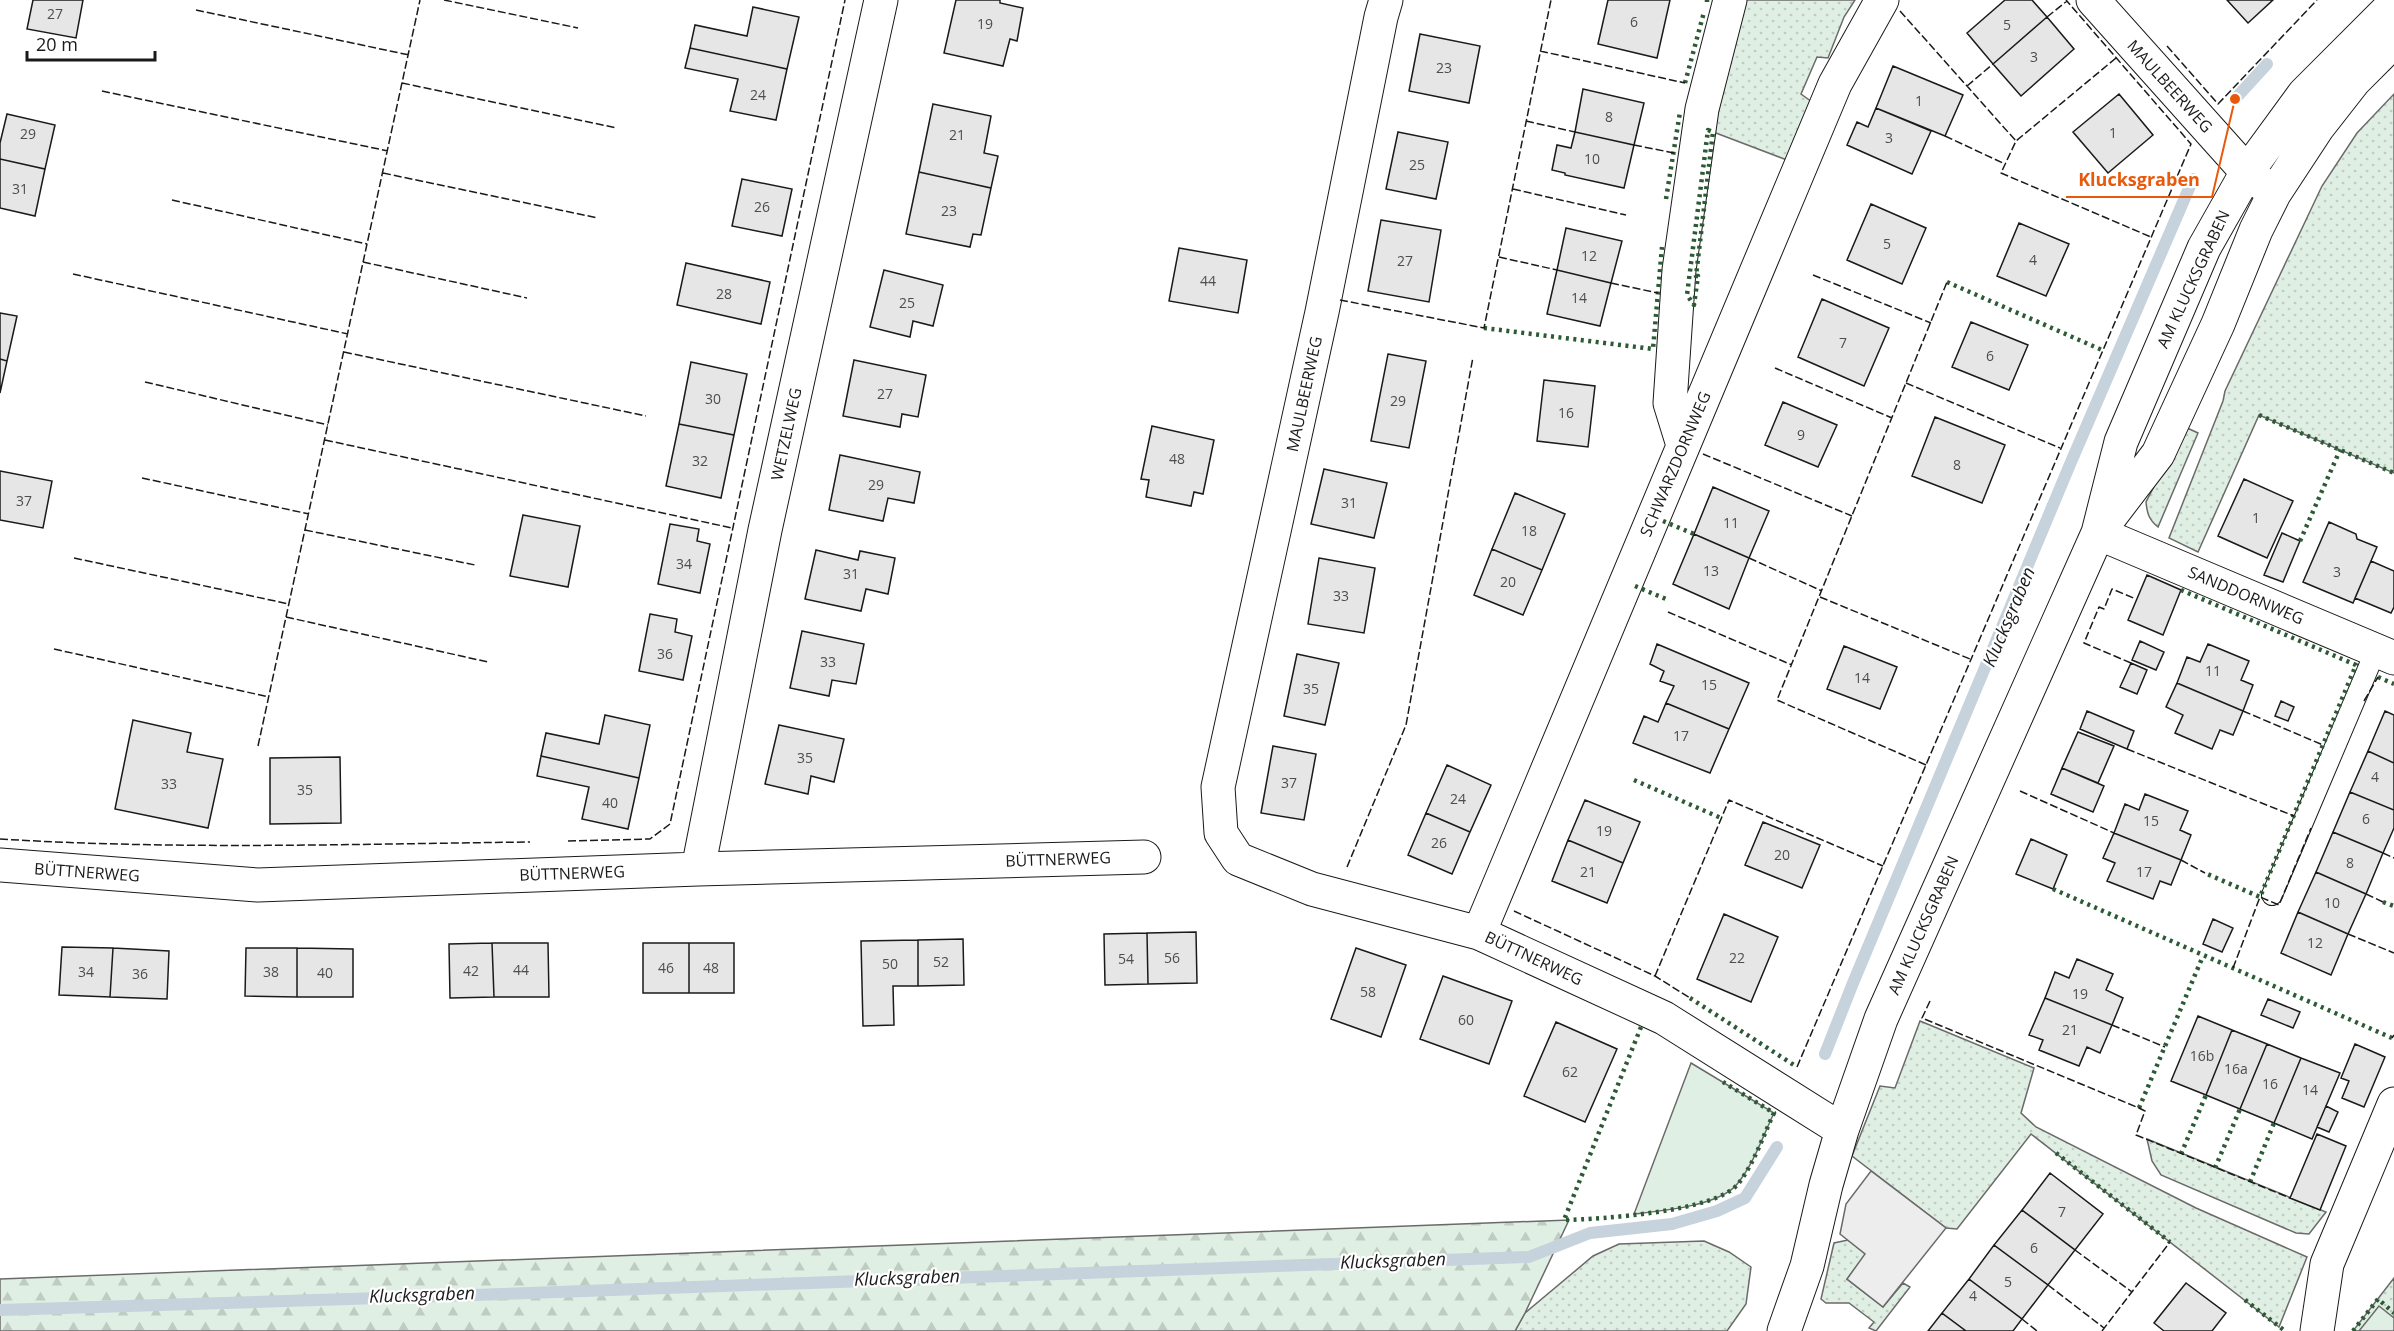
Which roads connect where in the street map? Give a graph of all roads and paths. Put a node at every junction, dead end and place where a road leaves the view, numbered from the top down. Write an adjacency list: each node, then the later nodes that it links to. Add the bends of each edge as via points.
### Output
1 (881, 0): 16 (street, WETZELWEG, via 767,518)
2 (1386, 0): 13 (street, MAULBEERWEG)
3 (1730, 0): 10 (street, via 1702,109 1679,270 1670,403)
4 (1882, 0): 10 (street, SCHWARZDORNWEG, via 1835,84)
5 (2093, 0): 8 (street, MAULBEERWEG)
6 (2394, 4): 8 (street, AM KLUCKSGRABEN, via 2304,94)
7 (2394, 41): 9 (street, AM KLUCKSGRABEN, via 2354,81)
8 (2247, 172): 9 (street, MAULBEERWEG); 11 (street, AM KLUCKSGRABEN, via 2204,248 2121,442)
9 (2274, 194): 11 (street, AM KLUCKSGRABEN, via 2158,454)
10 (1683, 444): 18 (street, SCHWARZDORNWEG)
11 (2098, 532): 12 (street, SANDDORNWEG); 20 (street, AM KLUCKSGRABEN, via 1881,1019)
12 (2385, 654): 17 (lane)
13 (1218, 787): 18 (street, BÜTTNERWEG, via 1221,833 1238,859 1312,889)
14 (1144, 857): 16 (street, BÜTTNERWEG)
15 (0, 865): 16 (street, BÜTTNERWEG, via 258,885)
16 (698, 869)
17 (2272, 895)
18 (1479, 933): 20 (street, BÜTTNERWEG, via 1664,1018)
19 (2394, 1104): 22 (street, via 2327,1264)
20 (1842, 1131): 21 (street, AM KLUCKSGRABEN, via 1807,1266)
21 (1784, 1331)
22 (2317, 1331)

